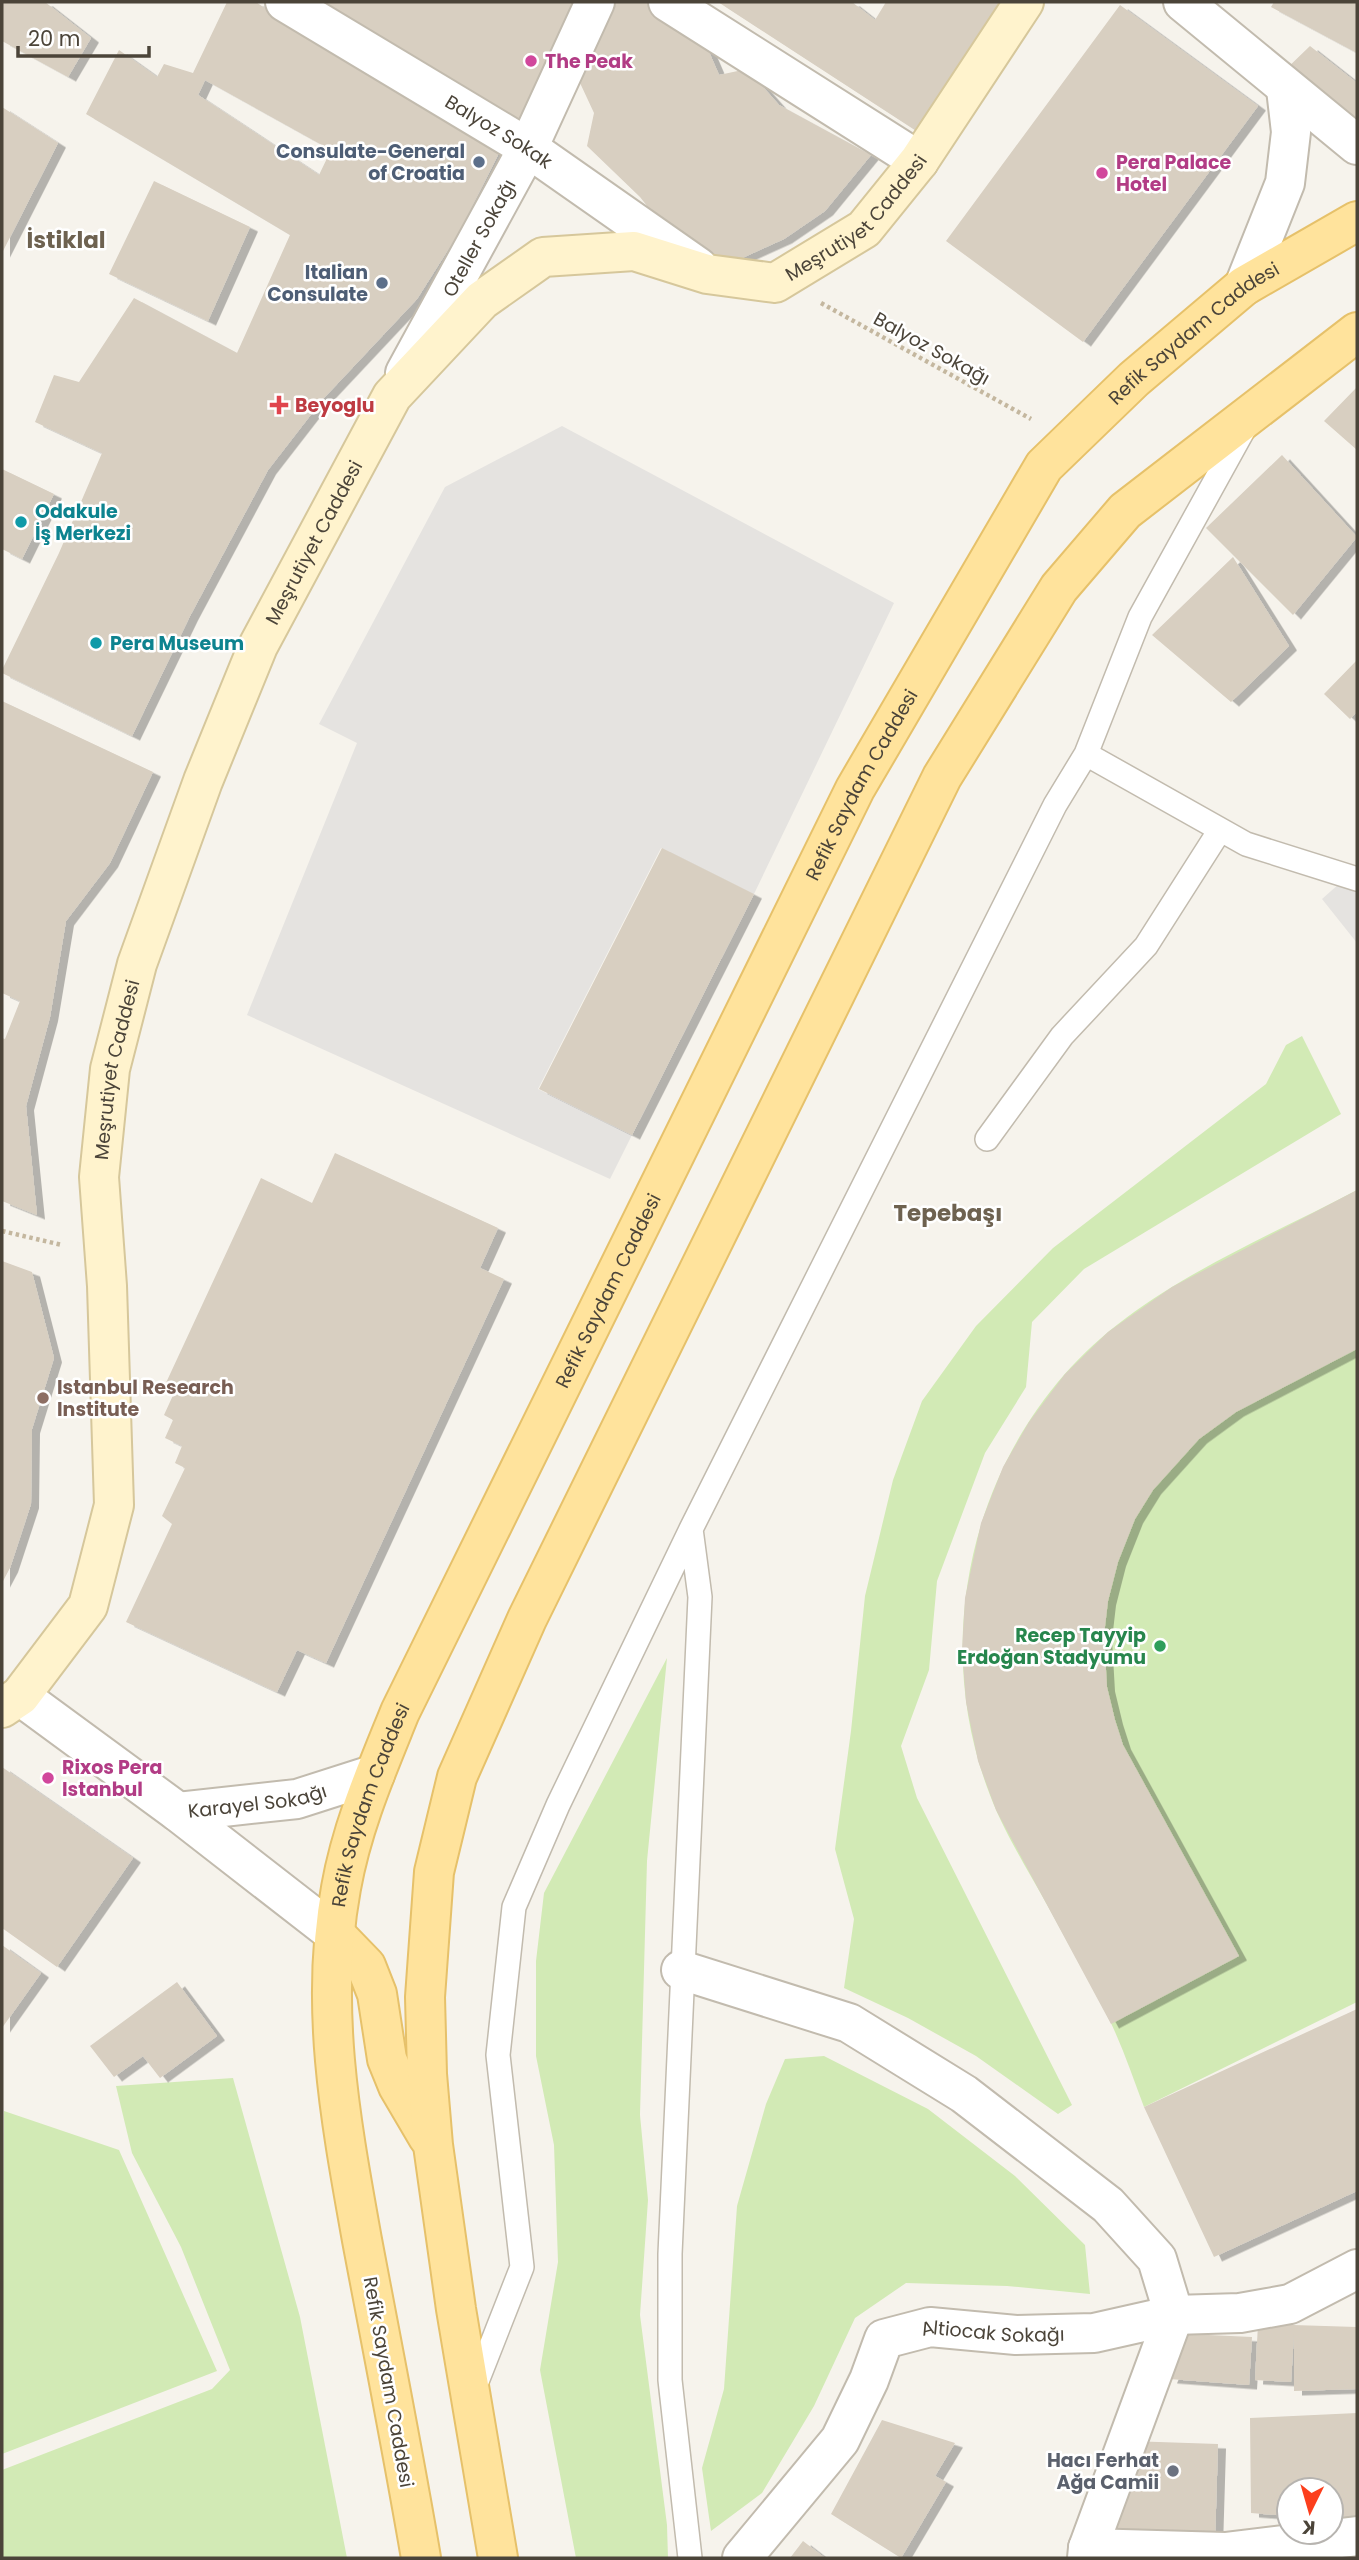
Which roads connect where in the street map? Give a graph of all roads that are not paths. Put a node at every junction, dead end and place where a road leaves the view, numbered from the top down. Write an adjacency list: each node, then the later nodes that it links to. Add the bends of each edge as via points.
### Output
1 (285, 2): 8 (street, Balyoz Sokak)
2 (595, 2): 8 (street, Oteller Sokağı)
3 (668, 2): 9 (street)
4 (1024, 2): 9 (street, Meşrutiyet Caddesi)
5 (1183, 2): 6 (street)
6 (1286, 89): 7 (street); 12 (street, via 1291,132 1285,183)
7 (1357, 145)
8 (528, 148): 11 (street, Balyoz Sokak); 14 (street, Oteller Sokağı)
9 (919, 161): 11 (street, Meşrutiyet Caddesi, via 864,229 775,284)
10 (1357, 220): 12 (main road, Refik Saydam Caddesi)
11 (707, 274): 14 (street, Meşrutiyet Caddesi, via 634,251 543,257 482,300)
12 (1244, 285): 22 (main road, Refik Saydam Caddesi, via 1044,466 855,789 400,1712)
13 (1357, 332): 15 (main road)
14 (392, 396): 21 (street, Meşrutiyet Caddesi, via 258,646 137,964 110,1069 99,1177 114,1505 88,1606)
15 (1253, 411): 16 (lane, via 1140,617); 26 (main road, via 1125,511 1059,587 942,777 527,1619 457,1777 440,1836 425,1997)
16 (1086, 754): 17 (lane); 20 (lane, via 1055,805)
17 (1220, 830): 18 (lane, via 1246,844); 19 (lane, via 1146,946 1062,1036)
18 (1357, 879)
19 (987, 1139)
20 (691, 1529): 25 (lane, via 701,1597); 29 (lane, via 514,1907 498,2055 522,2267)
21 (11, 1702): 23 (street, Karayel Sokağı)
22 (375, 1774): 23 (street, Karayel Sokağı, via 297,1799); 24 (main road, Refik Saydam Caddesi, via 351,1846)
23 (178, 1812): 24 (street, Karayel Sokağı)
24 (335, 1934): 26 (main road, via 366,1966 377,1994 387,2059); 32 (main road, Refik Saydam Caddesi, via 332,2046 344,2142)
25 (681, 1970): 28 (street, via 849,2023 964,2094 1108,2205 1157,2259); 34 (lane, via 670,2227 670,2380)
26 (433, 2145): 29 (main road)
27 (1357, 2269): 28 (street, Altiocak Sokağı, via 1290,2304 1240,2313)
28 (1174, 2315): 31 (street); 35 (street, Altiocak Sokağı, via 1094,2333 1016,2335 930,2327 884,2340 840,2440)
29 (470, 2398): 33 (main road)
30 (1357, 2536): 31 (street, via 1224,2552)
31 (1087, 2553)
32 (421, 2558)
33 (498, 2558)
34 (690, 2558)
35 (742, 2558)

